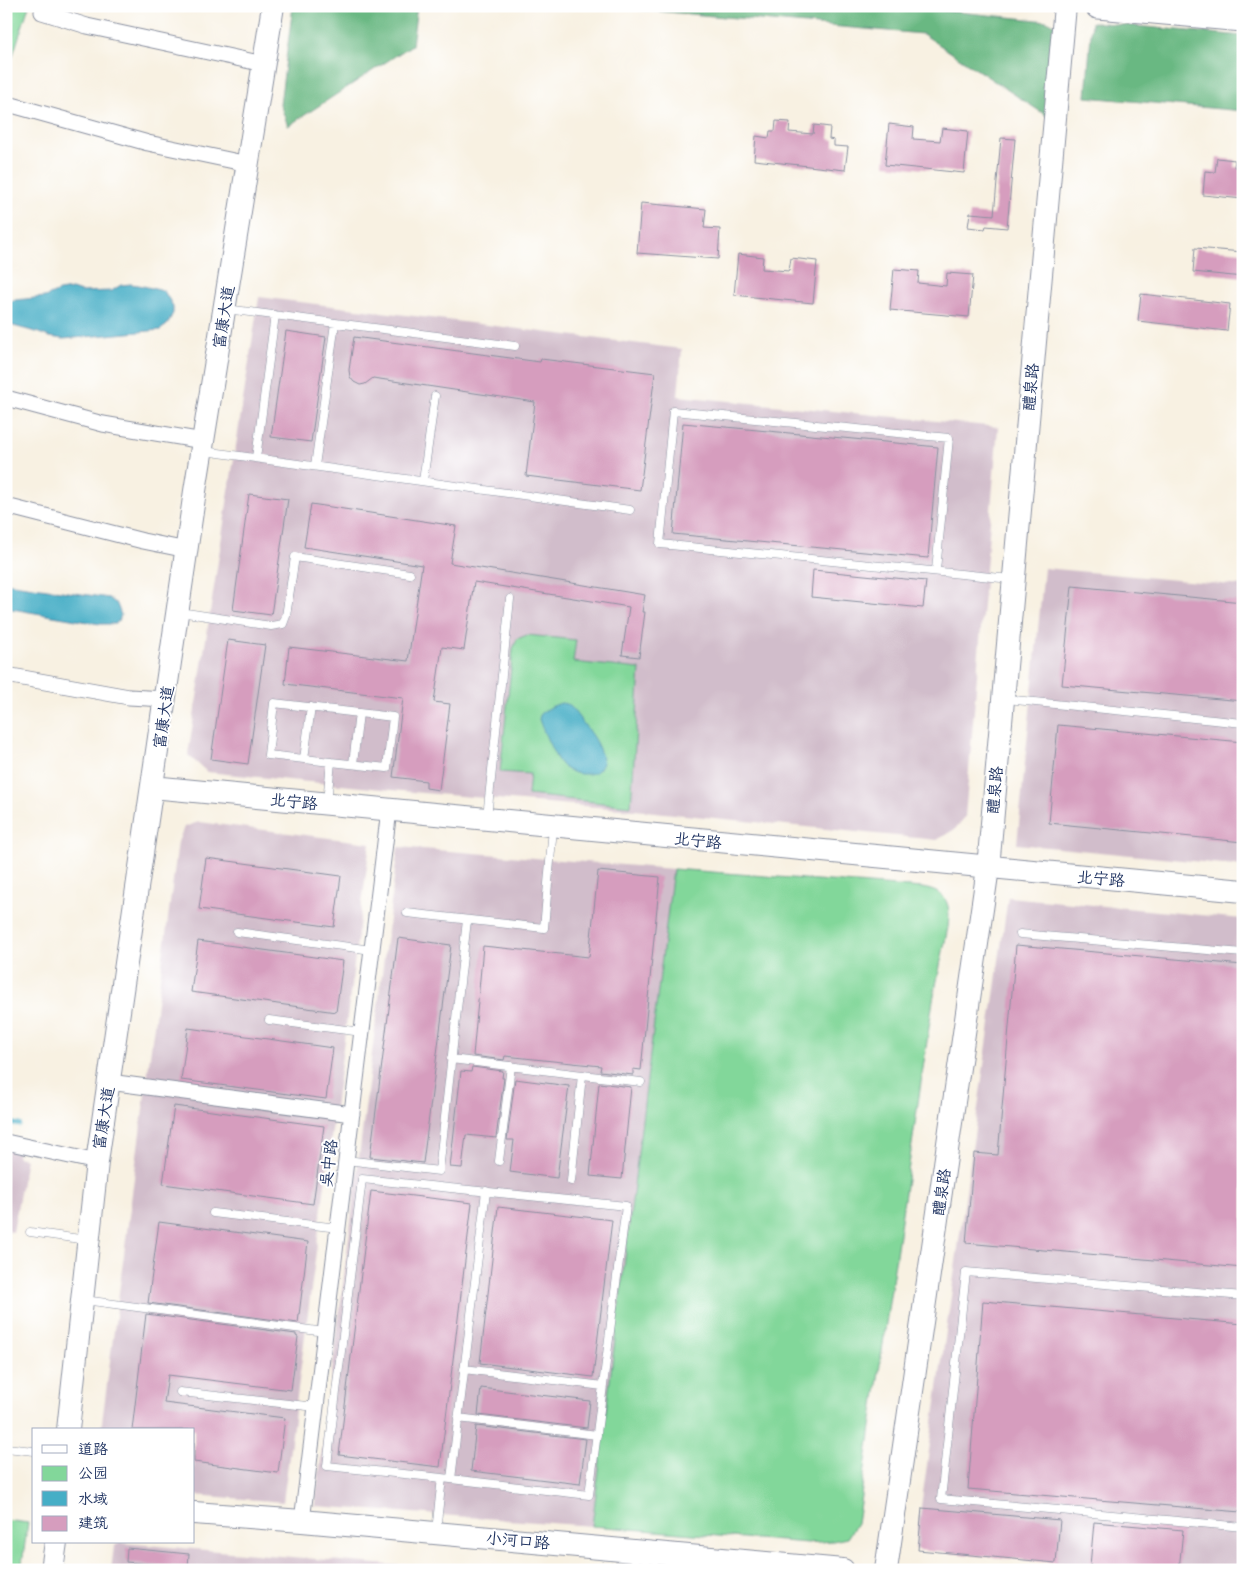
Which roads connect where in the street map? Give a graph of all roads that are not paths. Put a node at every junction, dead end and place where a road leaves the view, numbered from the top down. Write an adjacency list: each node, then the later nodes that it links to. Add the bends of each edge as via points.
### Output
1 (273, 6): 6 (street, 富康大道)
2 (1064, 6): 24 (street, 醴泉路)
3 (1098, 6): 5 (main road)
4 (42, 12): 6 (street, via 87,26)
5 (1243, 19)
6 (264, 64): 8 (street, 富康大道)
7 (12, 105): 8 (street, via 148,143)
8 (248, 164): 9 (street, 富康大道)
9 (224, 309): 10 (lane); 15 (street, 富康大道)
10 (276, 315): 11 (lane); 16 (lane)
11 (336, 323): 12 (lane); 17 (lane)
12 (515, 346)
13 (435, 396): 18 (lane)
14 (6, 398): 15 (street)
15 (203, 446): 16 (lane); 21 (street, 富康大道)
16 (256, 458): 17 (lane)
17 (315, 466): 18 (lane)
18 (423, 481): 20 (lane)
19 (6, 506): 21 (street)
20 (630, 510)
21 (187, 550): 26 (street, 富康大道)
22 (936, 570): 22 (lane, via 660,544 673,412 949,438); 24 (lane)
23 (410, 574): 26 (lane, via 295,557 283,624 271,626)
24 (1013, 579): 29 (street, 醴泉路)
25 (510, 599): 39 (lane)
26 (178, 612): 28 (street, 富康大道)
27 (6, 675): 28 (street, via 129,697)
28 (165, 699): 36 (street, 富康大道)
29 (1002, 699): 32 (lane); 41 (street, 醴泉路)
30 (311, 707): 31 (lane); 33 (lane); 33 (lane, via 274,703 268,754)
31 (359, 713): 35 (lane); 35 (lane, via 393,717 387,768)
32 (1243, 723)
33 (304, 759): 34 (lane)
34 (331, 762): 35 (lane); 37 (lane)
35 (353, 764)
36 (152, 787): 37 (street, 北宁路); 54 (street, 富康大道)
37 (327, 804): 38 (street, 北宁路)
38 (389, 810): 39 (street, 北宁路); 47 (street, 吴中路)
39 (487, 820): 40 (street, 北宁路)
40 (553, 826): 41 (street, 北宁路); 44 (lane, via 544,928)
41 (988, 868): 42 (street, 北宁路); 88 (street, 醴泉路)
42 (1243, 891)
43 (407, 913): 44 (lane)
44 (467, 920): 51 (lane)
45 (237, 932): 47 (lane)
46 (1020, 934): 48 (lane)
47 (372, 950): 50 (street, 吴中路)
48 (1243, 953)
49 (269, 1020): 50 (lane)
50 (362, 1032): 56 (street, 吴中路)
51 (452, 1059): 52 (lane); 58 (lane, via 439,1171)
52 (511, 1066): 53 (lane); 59 (lane)
53 (582, 1075): 55 (lane); 61 (lane)
54 (109, 1082): 56 (street); 60 (street, 富康大道)
55 (641, 1082)
56 (352, 1114): 58 (street, 吴中路)
57 (6, 1142): 60 (street)
58 (346, 1160): 64 (street, 吴中路)
59 (499, 1161)
60 (97, 1162): 66 (street, 富康大道)
61 (571, 1181)
62 (486, 1191): 70 (lane); 71 (lane, via 626,1206); 79 (lane, via 362,1179 327,1466)
63 (213, 1213): 64 (lane)
64 (338, 1228): 69 (street, 吴中路)
65 (30, 1232): 66 (lane)
66 (88, 1240): 68 (street, 富康大道)
67 (1243, 1296): 83 (lane, via 966,1272 941,1499)
68 (82, 1300): 69 (lane); 75 (street, 富康大道)
69 (325, 1332): 73 (street, 吴中路)
70 (464, 1369): 71 (lane); 74 (lane)
71 (603, 1386): 76 (lane)
72 (180, 1392): 73 (lane)
73 (316, 1407): 82 (street, 吴中路)
74 (458, 1418): 76 (lane); 80 (lane)
75 (68, 1428)
76 (597, 1435): 80 (lane, via 589,1495)
77 (6, 1448): 78 (lane)
78 (32, 1451)
79 (442, 1478): 80 (lane); 84 (lane)
80 (451, 1480)
81 (195, 1513): 82 (street, 小河口路)
82 (302, 1521): 84 (street, 小河口路)
83 (1243, 1527)
84 (435, 1533): 87 (street, 小河口路)
85 (56, 1544): 86 (street)
86 (52, 1570)
87 (843, 1570)
88 (886, 1570)

